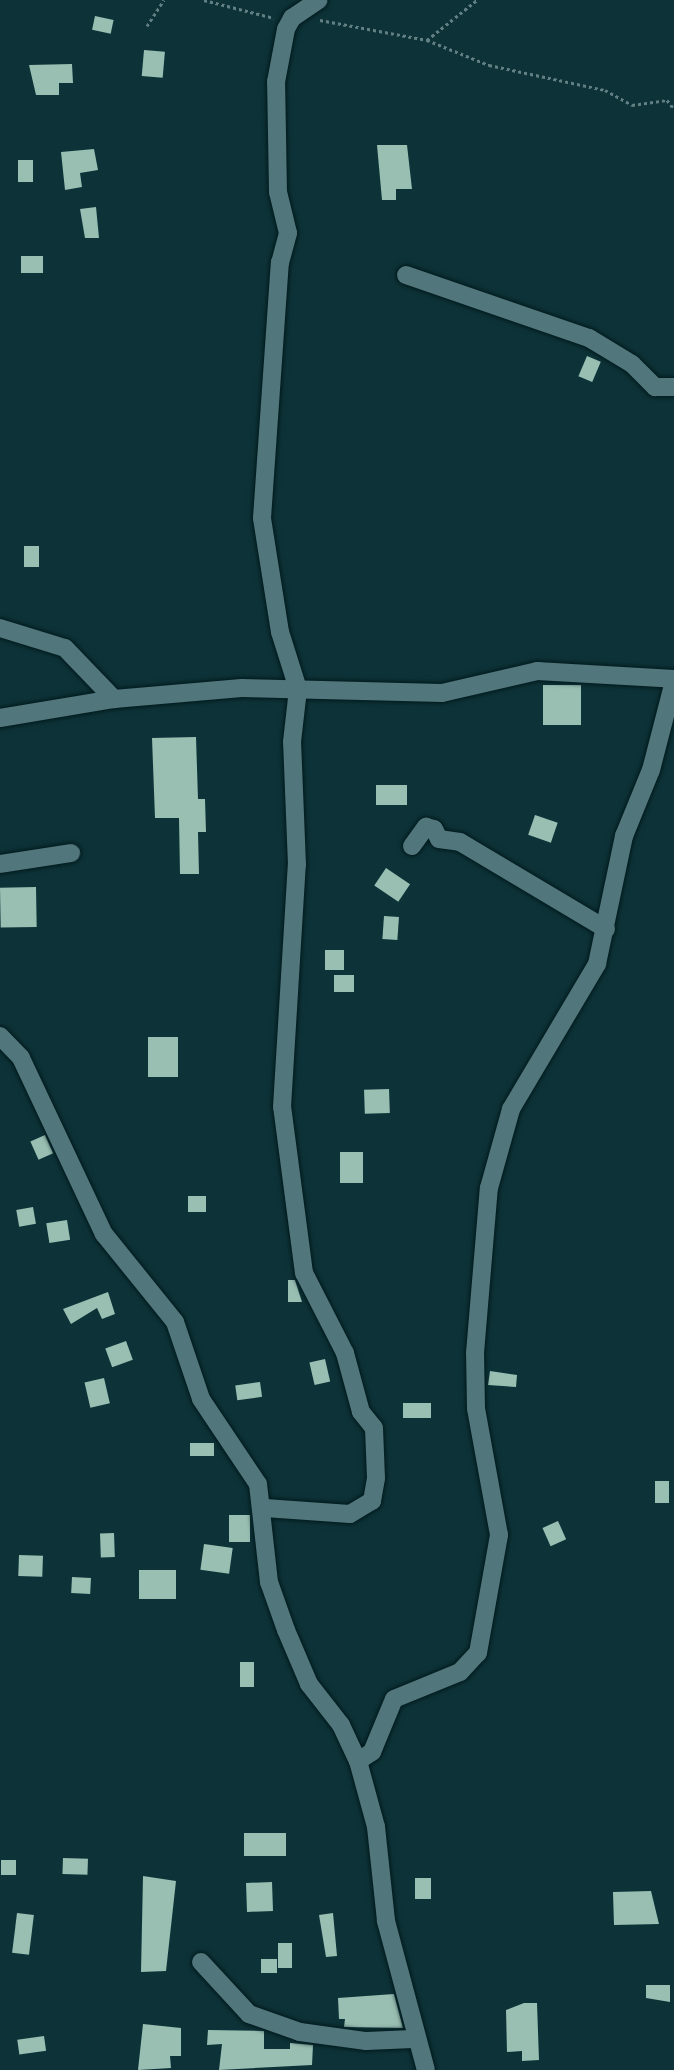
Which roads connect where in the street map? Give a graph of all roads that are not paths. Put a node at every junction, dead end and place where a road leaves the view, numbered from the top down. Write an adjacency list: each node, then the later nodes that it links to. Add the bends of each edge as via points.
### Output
1 (319, 0): 6 (street, via 289,24 276,82 278,192 288,233 280,264 262,518 280,632)
2 (406, 275): 3 (street, via 579,334 632,364 655,387)
3 (674, 387)
4 (0, 628): 7 (street, via 65,648)
5 (674, 680): 6 (street, via 537,671 442,693); 12 (street, via 651,770 624,837)
6 (298, 689): 7 (street); 14 (street, via 292,741 297,865 282,1107 303,1273 345,1353 361,1412 374,1428 376,1478 372,1501 350,1514)
7 (114, 699): 8 (street)
8 (0, 718)
9 (412, 846): 12 (street, via 426,827 434,829 439,839 460,842)
10 (71, 853): 11 (street)
11 (0, 864)
12 (606, 929): 15 (street, via 597,964 511,1108 489,1188 475,1353 476,1408 499,1535 478,1653 460,1672 394,1699 372,1752)
13 (0, 1036): 14 (street, via 21,1058 104,1234 175,1322 201,1399 241,1453)
14 (265, 1508): 15 (street, via 269,1582 286,1630 309,1684 340,1725)
15 (358, 1761): 17 (street, via 376,1827 386,1921)
16 (201, 1962): 17 (street, via 249,2014 331,2038)
17 (413, 2039): 18 (street)
18 (426, 2070)

